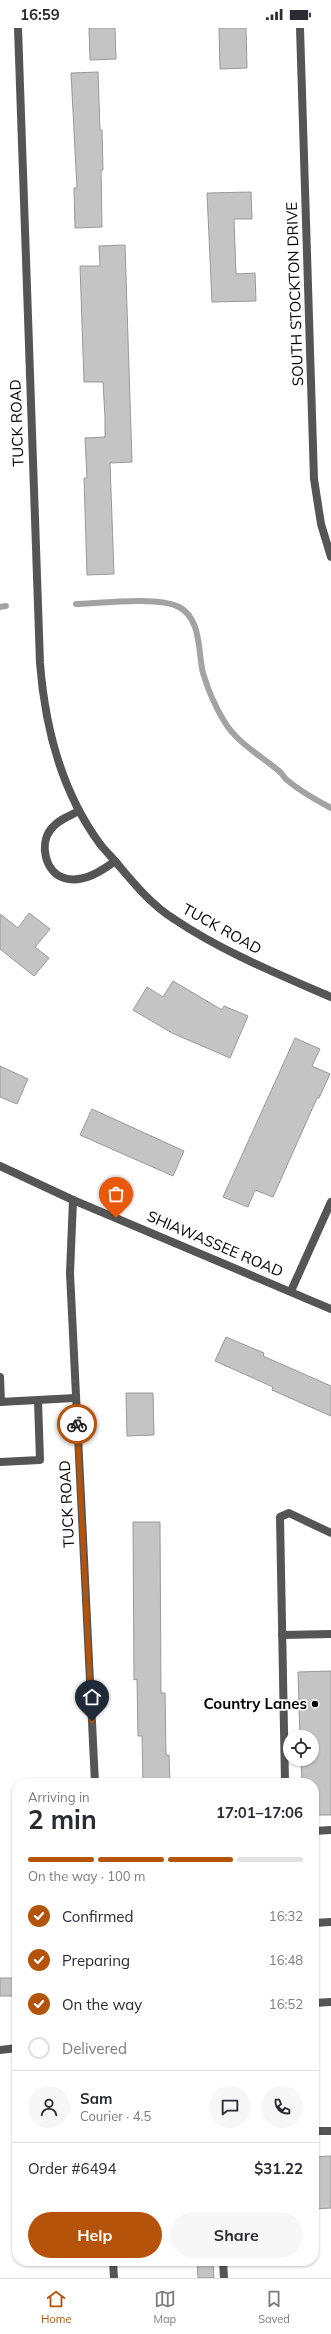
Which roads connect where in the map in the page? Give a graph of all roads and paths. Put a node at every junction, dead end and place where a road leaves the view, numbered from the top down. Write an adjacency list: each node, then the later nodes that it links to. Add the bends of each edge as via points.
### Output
1 (18, 28): 4 (street, TUCK ROAD, via 40,663 47,725 57,762)
2 (300, 28): 3 (street, SOUTH STOCKTON DRIVE, via 314,479 321,524)
3 (331, 557)
4 (79, 811): 5 (street, TUCK ROAD, via 101,845); 5 (street, via 61,820 47,836 46,860 52,869 64,878 79,879 101,872)
5 (115, 861): 6 (street, TUCK ROAD, via 138,888 172,918 237,955)
6 (331, 997)
7 (0, 1166): 8 (street, SHIAWASSEE ROAD)
8 (73, 1200): 10 (street, SHIAWASSEE ROAD); 13 (street, TUCK ROAD, via 70,1273)
9 (331, 1202): 10 (street)
10 (291, 1291): 11 (street, SHIAWASSEE ROAD)
11 (331, 1309)
12 (0, 1377): 15 (street)
13 (75, 1398): 14 (street); 20 (street, TUCK ROAD)
14 (38, 1401): 15 (street); 16 (street, via 40,1460)
15 (0, 1402)
16 (0, 1462)
17 (331, 1533): 19 (street, via 289,1514 280,1517)
18 (331, 1634): 19 (street)
19 (282, 1635): 21 (street)
20 (95, 1778)
21 (286, 1778)
22 (331, 1830): 23 (street)
23 (319, 1831)
24 (331, 1922): 25 (street)
25 (319, 1923)
26 (331, 2002): 27 (street)
27 (319, 2003)
28 (12, 2049): 29 (street)
29 (0, 2050)
30 (319, 2131): 31 (street)
31 (331, 2131)
32 (113, 2266): 34 (street)
33 (223, 2266): 35 (street)
34 (114, 2278)
35 (224, 2278)

